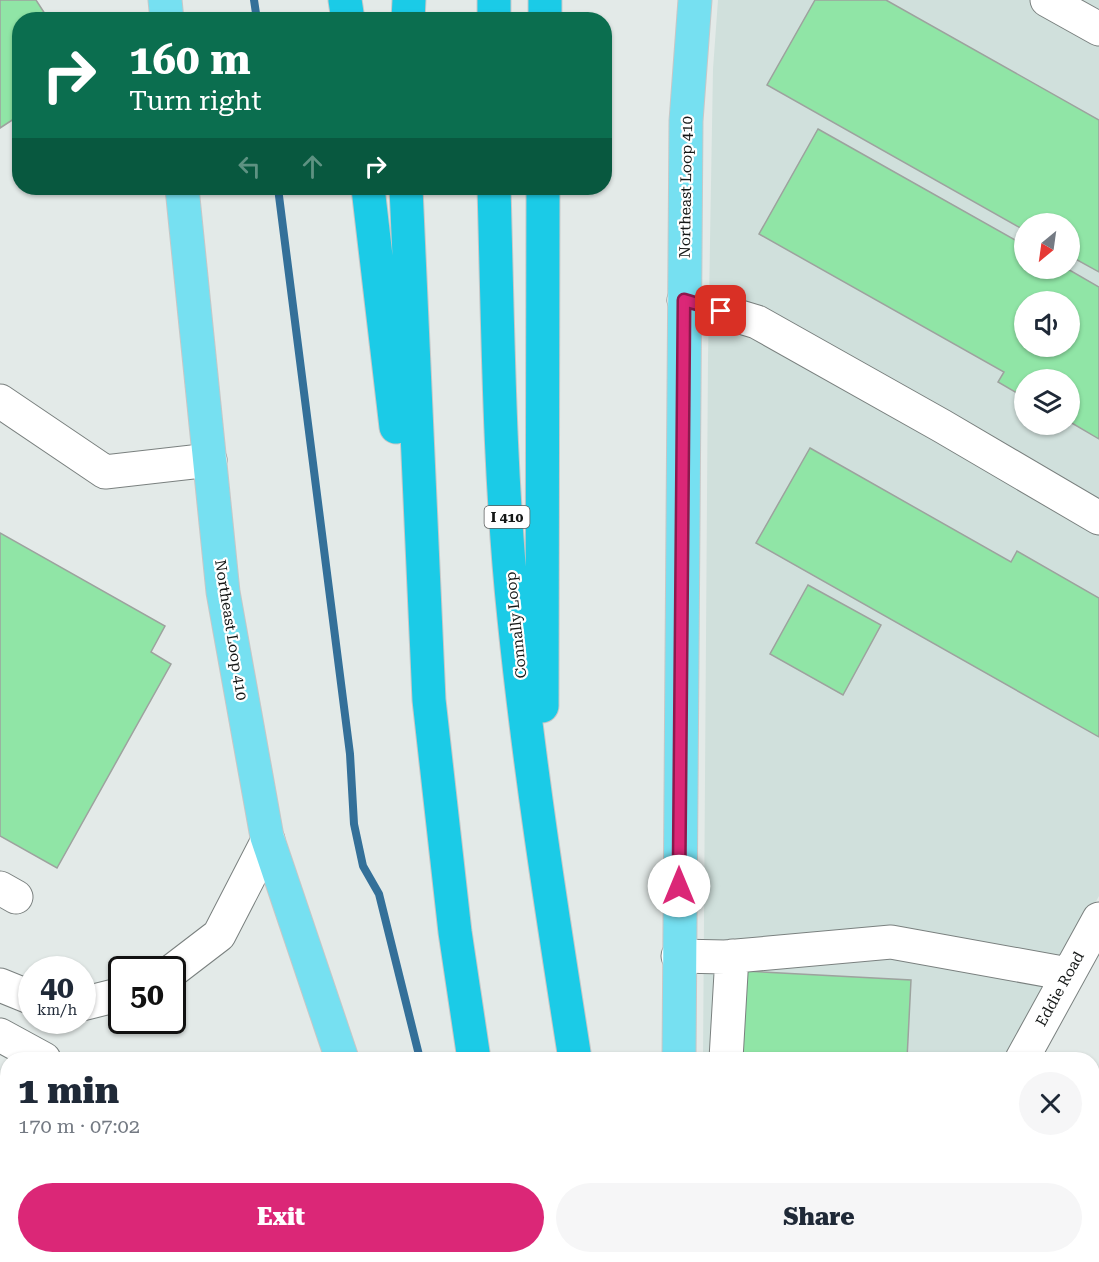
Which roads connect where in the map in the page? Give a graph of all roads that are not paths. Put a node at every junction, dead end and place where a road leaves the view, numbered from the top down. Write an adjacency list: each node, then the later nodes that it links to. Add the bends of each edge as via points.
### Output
1 (695, 0): 9 (main road, Northeast Loop 410, via 686,122)
2 (1047, 0): 3 (street)
3 (1099, 29)
4 (183, 195): 11 (main road, Northeast Loop 410)
5 (369, 195): 13 (highway)
6 (406, 195): 13 (highway)
7 (494, 195): 15 (highway, Connally Loop / I 410, via 500,410 514,617)
8 (543, 195): 15 (highway)
9 (684, 300): 12 (street, via 758,322); 17 (main road, Northeast Loop 410)
10 (0, 400): 11 (street, via 105,472)
11 (210, 460): 14 (main road, Northeast Loop 410, via 223,592)
12 (1099, 518)
13 (429, 700): 24 (highway)
14 (268, 840): 19 (street, via 219,935); 23 (main road, Northeast Loop 410)
15 (542, 845): 25 (highway, Connally Loop / I 410)
16 (1099, 920): 20 (street, Eddie Road)
17 (678, 956): 18 (street); 26 (main road, Northeast Loop 410)
18 (732, 956): 20 (street, via 891,942); 27 (street)
19 (186, 960)
20 (1081, 971): 28 (street, Eddie Road)
21 (0, 985): 22 (street)
22 (18, 992)
23 (340, 1052)
24 (473, 1052)
25 (574, 1052)
26 (679, 1052)
27 (726, 1052)
28 (1027, 1052)

